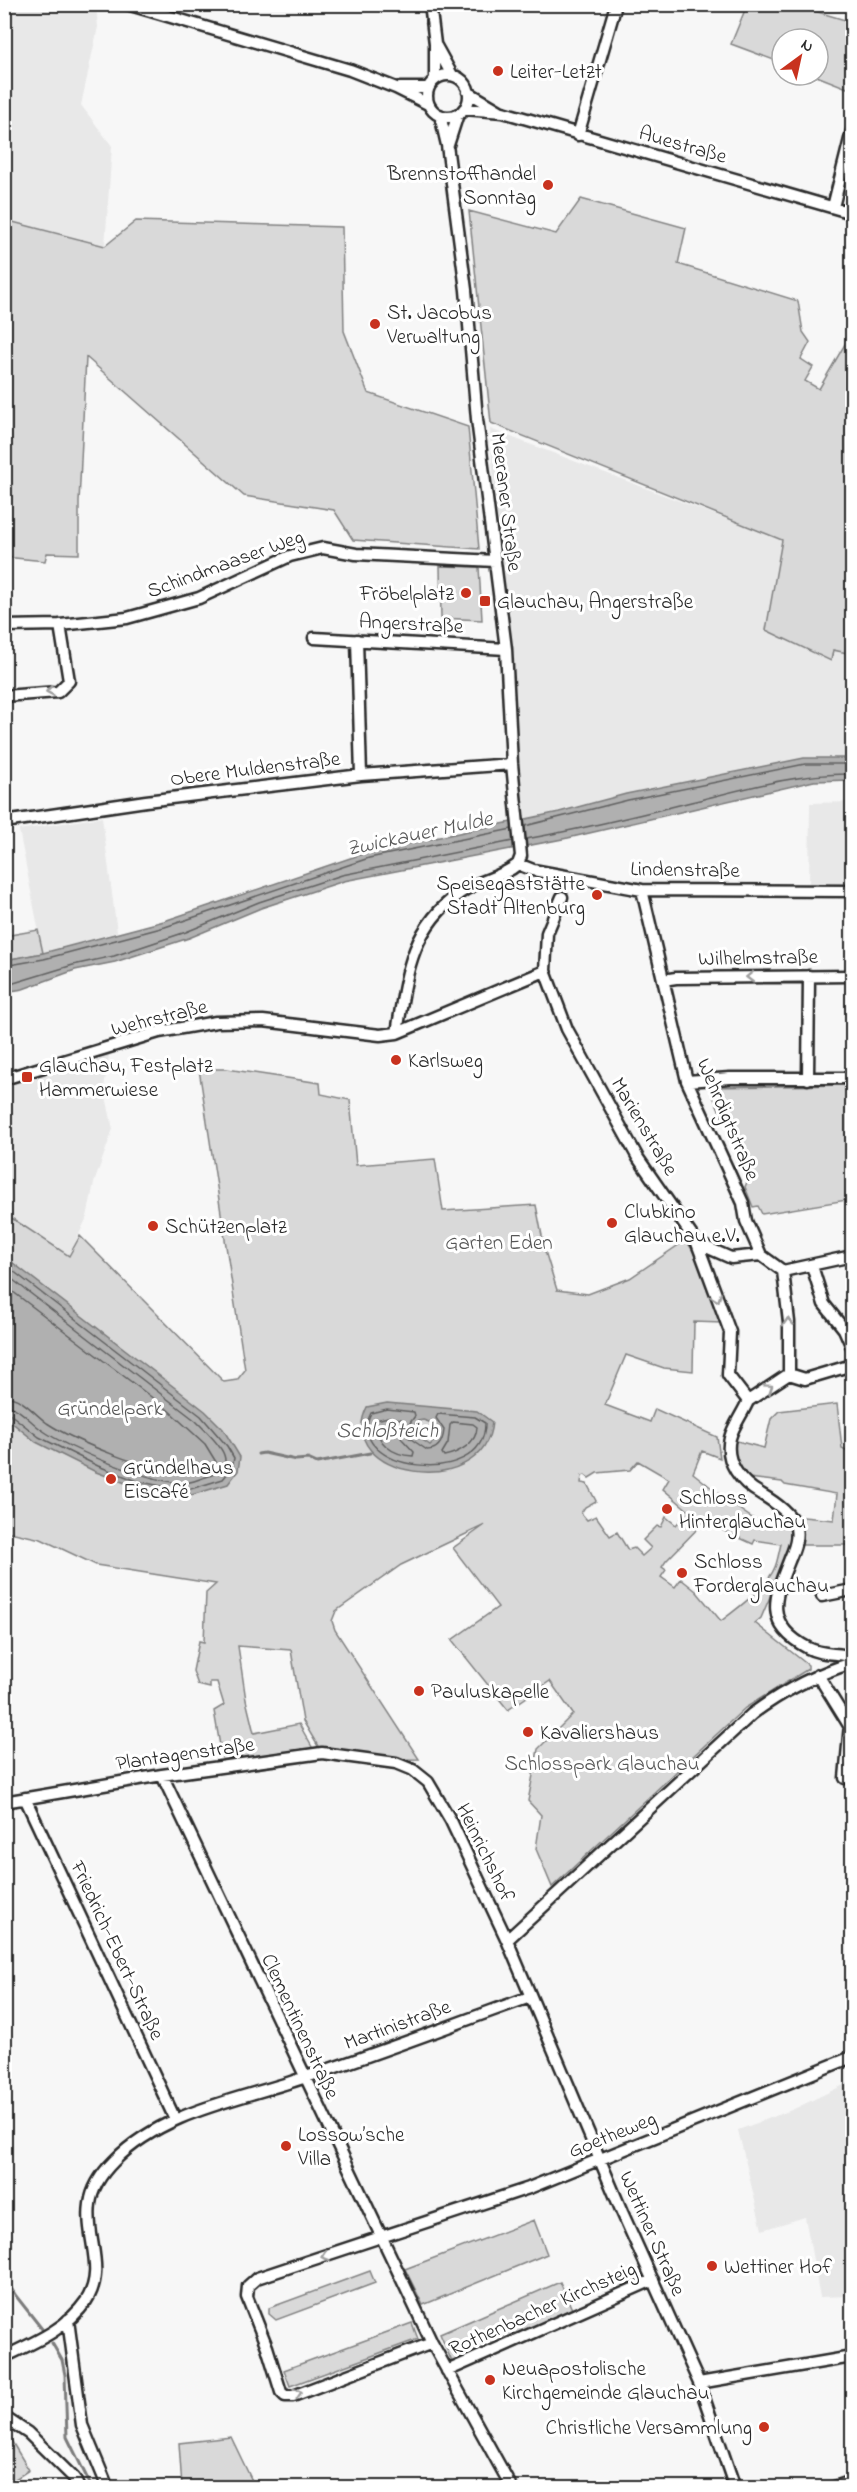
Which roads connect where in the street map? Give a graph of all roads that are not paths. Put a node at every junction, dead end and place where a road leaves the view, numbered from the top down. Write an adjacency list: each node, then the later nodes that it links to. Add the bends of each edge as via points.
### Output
1 (127, 4): 7 (street, via 350,70)
2 (430, 4): 4 (street)
3 (615, 8): 14 (street)
4 (435, 44): 5 (street); 6 (street)
5 (452, 75): 6 (street); 8 (street, via 463,82)
6 (432, 83): 7 (street); 9 (street)
7 (396, 88): 9 (street)
8 (468, 92): 10 (street); 11 (street, Auestraße)
9 (428, 104): 12 (street)
10 (461, 112): 11 (street, Auestraße); 12 (street, via 452,117); 15 (street, Meeraner Straße)
11 (503, 112): 14 (street, Auestraße)
12 (440, 115): 15 (street, Meeraner Straße)
13 (852, 131): 16 (street)
14 (578, 135): 16 (street, Auestraße)
15 (447, 145): 18 (street, Meeraner Straße)
16 (833, 207): 17 (street, Auestraße)
17 (852, 213)
18 (495, 561): 19 (street, Schindmaaser Weg, via 357,554 322,548 290,556 199,598 127,618); 23 (street, Meeraner Straße)
19 (60, 625): 20 (street, Schindmaaser Weg); 24 (street, one-way to 24, via 69,681 58,692)
20 (4, 626)
21 (314, 638): 22 (street, Angerstraße)
22 (357, 640): 23 (street, Angerstraße); 26 (street)
23 (506, 649): 25 (street, Meeraner Straße)
24 (4, 696)
25 (512, 764): 26 (street, Obere Muldenstraße); 28 (street, Meeraner Straße)
26 (361, 775): 27 (street, Obere Muldenstraße)
27 (4, 822)
28 (520, 860): 29 (street, Lindenstraße, via 533,870); 36 (street, via 460,893 426,927 412,953)
29 (642, 890): 30 (street, Lindenstraße); 35 (street, Wehrdigtstraße)
30 (852, 891)
31 (562, 897): 32 (street, Marienstraße, via 547,933)
32 (545, 971): 36 (street, Wehrstraße); 41 (street, Marienstraße, via 567,1029 632,1148)
33 (809, 976): 34 (street, Wilhelmstraße); 35 (street, Wilhelmstraße, one-way to 35); 39 (street)
34 (852, 976)
35 (663, 980): 40 (street, Wehrdigtstraße)
36 (397, 1033): 38 (street, Wehrstraße, via 380,1035 263,1021 216,1022 159,1032)
37 (852, 1078): 39 (street)
38 (4, 1079)
39 (808, 1079): 40 (street)
40 (687, 1081): 42 (street, Wehrdigtstraße, via 743,1203 746,1221)
41 (697, 1243): 42 (street, via 731,1258); 50 (street, Marienstraße, one-way to 50, via 730,1332 729,1375)
42 (761, 1255): 45 (street)
43 (852, 1256): 44 (street)
44 (812, 1266): 45 (street); 46 (street, via 824,1304)
45 (783, 1271): 49 (street, one-way to 45, via 789,1322)
46 (848, 1327): 47 (street)
47 (852, 1347)
48 (852, 1365): 49 (street, via 805,1379)
49 (789, 1374): 50 (street, one-way to 49)
50 (748, 1401): 53 (street, via 730,1438 730,1455 741,1479 774,1502 797,1532 777,1592 774,1610 778,1622 808,1648)
51 (852, 1590): 52 (street)
52 (822, 1596)
53 (852, 1657)
54 (852, 1663): 55 (street)
55 (818, 1675): 56 (street); 62 (street, via 752,1714)
56 (851, 1724): 59 (street)
57 (372, 1760): 58 (street, Plantagenstraße, via 322,1753); 62 (street, Heinrichshof, via 396,1763 428,1782 451,1821)
58 (162, 1775): 60 (street, Plantagenstraße); 65 (street, Clementinenstraße)
59 (845, 1778)
60 (25, 1798): 61 (street, Plantagenstraße); 66 (street, Friedrich-Ebert-Straße)
61 (4, 1802)
62 (507, 1940): 63 (street, Heinrichshof)
63 (530, 1997): 65 (street, Martinistraße); 67 (street, Wettiner Straße)
64 (852, 2057): 67 (street, Goetheweg)
65 (304, 2078): 66 (street, Martinistraße); 68 (street, Clementinenstraße)
66 (175, 2119): 70 (street, Martinistraße, via 130,2146 97,2183 90,2203 97,2267 86,2301)
67 (599, 2160): 68 (street, Goetheweg, via 529,2188); 69 (street, Wettiner Straße)
68 (381, 2237): 71 (street, Clementinenstraße); 71 (street, Goetheweg, one-way to 71, via 257,2278 248,2286 248,2297 281,2392 291,2397)
69 (653, 2280): 74 (street, Rothenbacher Kirchsteig); 75 (street, Wettiner Straße)
70 (68, 2320): 72 (street, Martinistraße, via 43,2338); 80 (street, via 82,2425)
71 (432, 2343): 74 (street, Clementinenstraße)
72 (4, 2357)
73 (852, 2357): 75 (street)
74 (447, 2371): 78 (street, Clementinenstraße)
75 (699, 2383): 81 (street, Wettiner Straße)
76 (4, 2417): 79 (street, via 36,2441)
77 (852, 2483): 82 (street)
78 (507, 2486)
79 (79, 2487)
80 (108, 2487)
81 (735, 2487)
82 (831, 2487)

